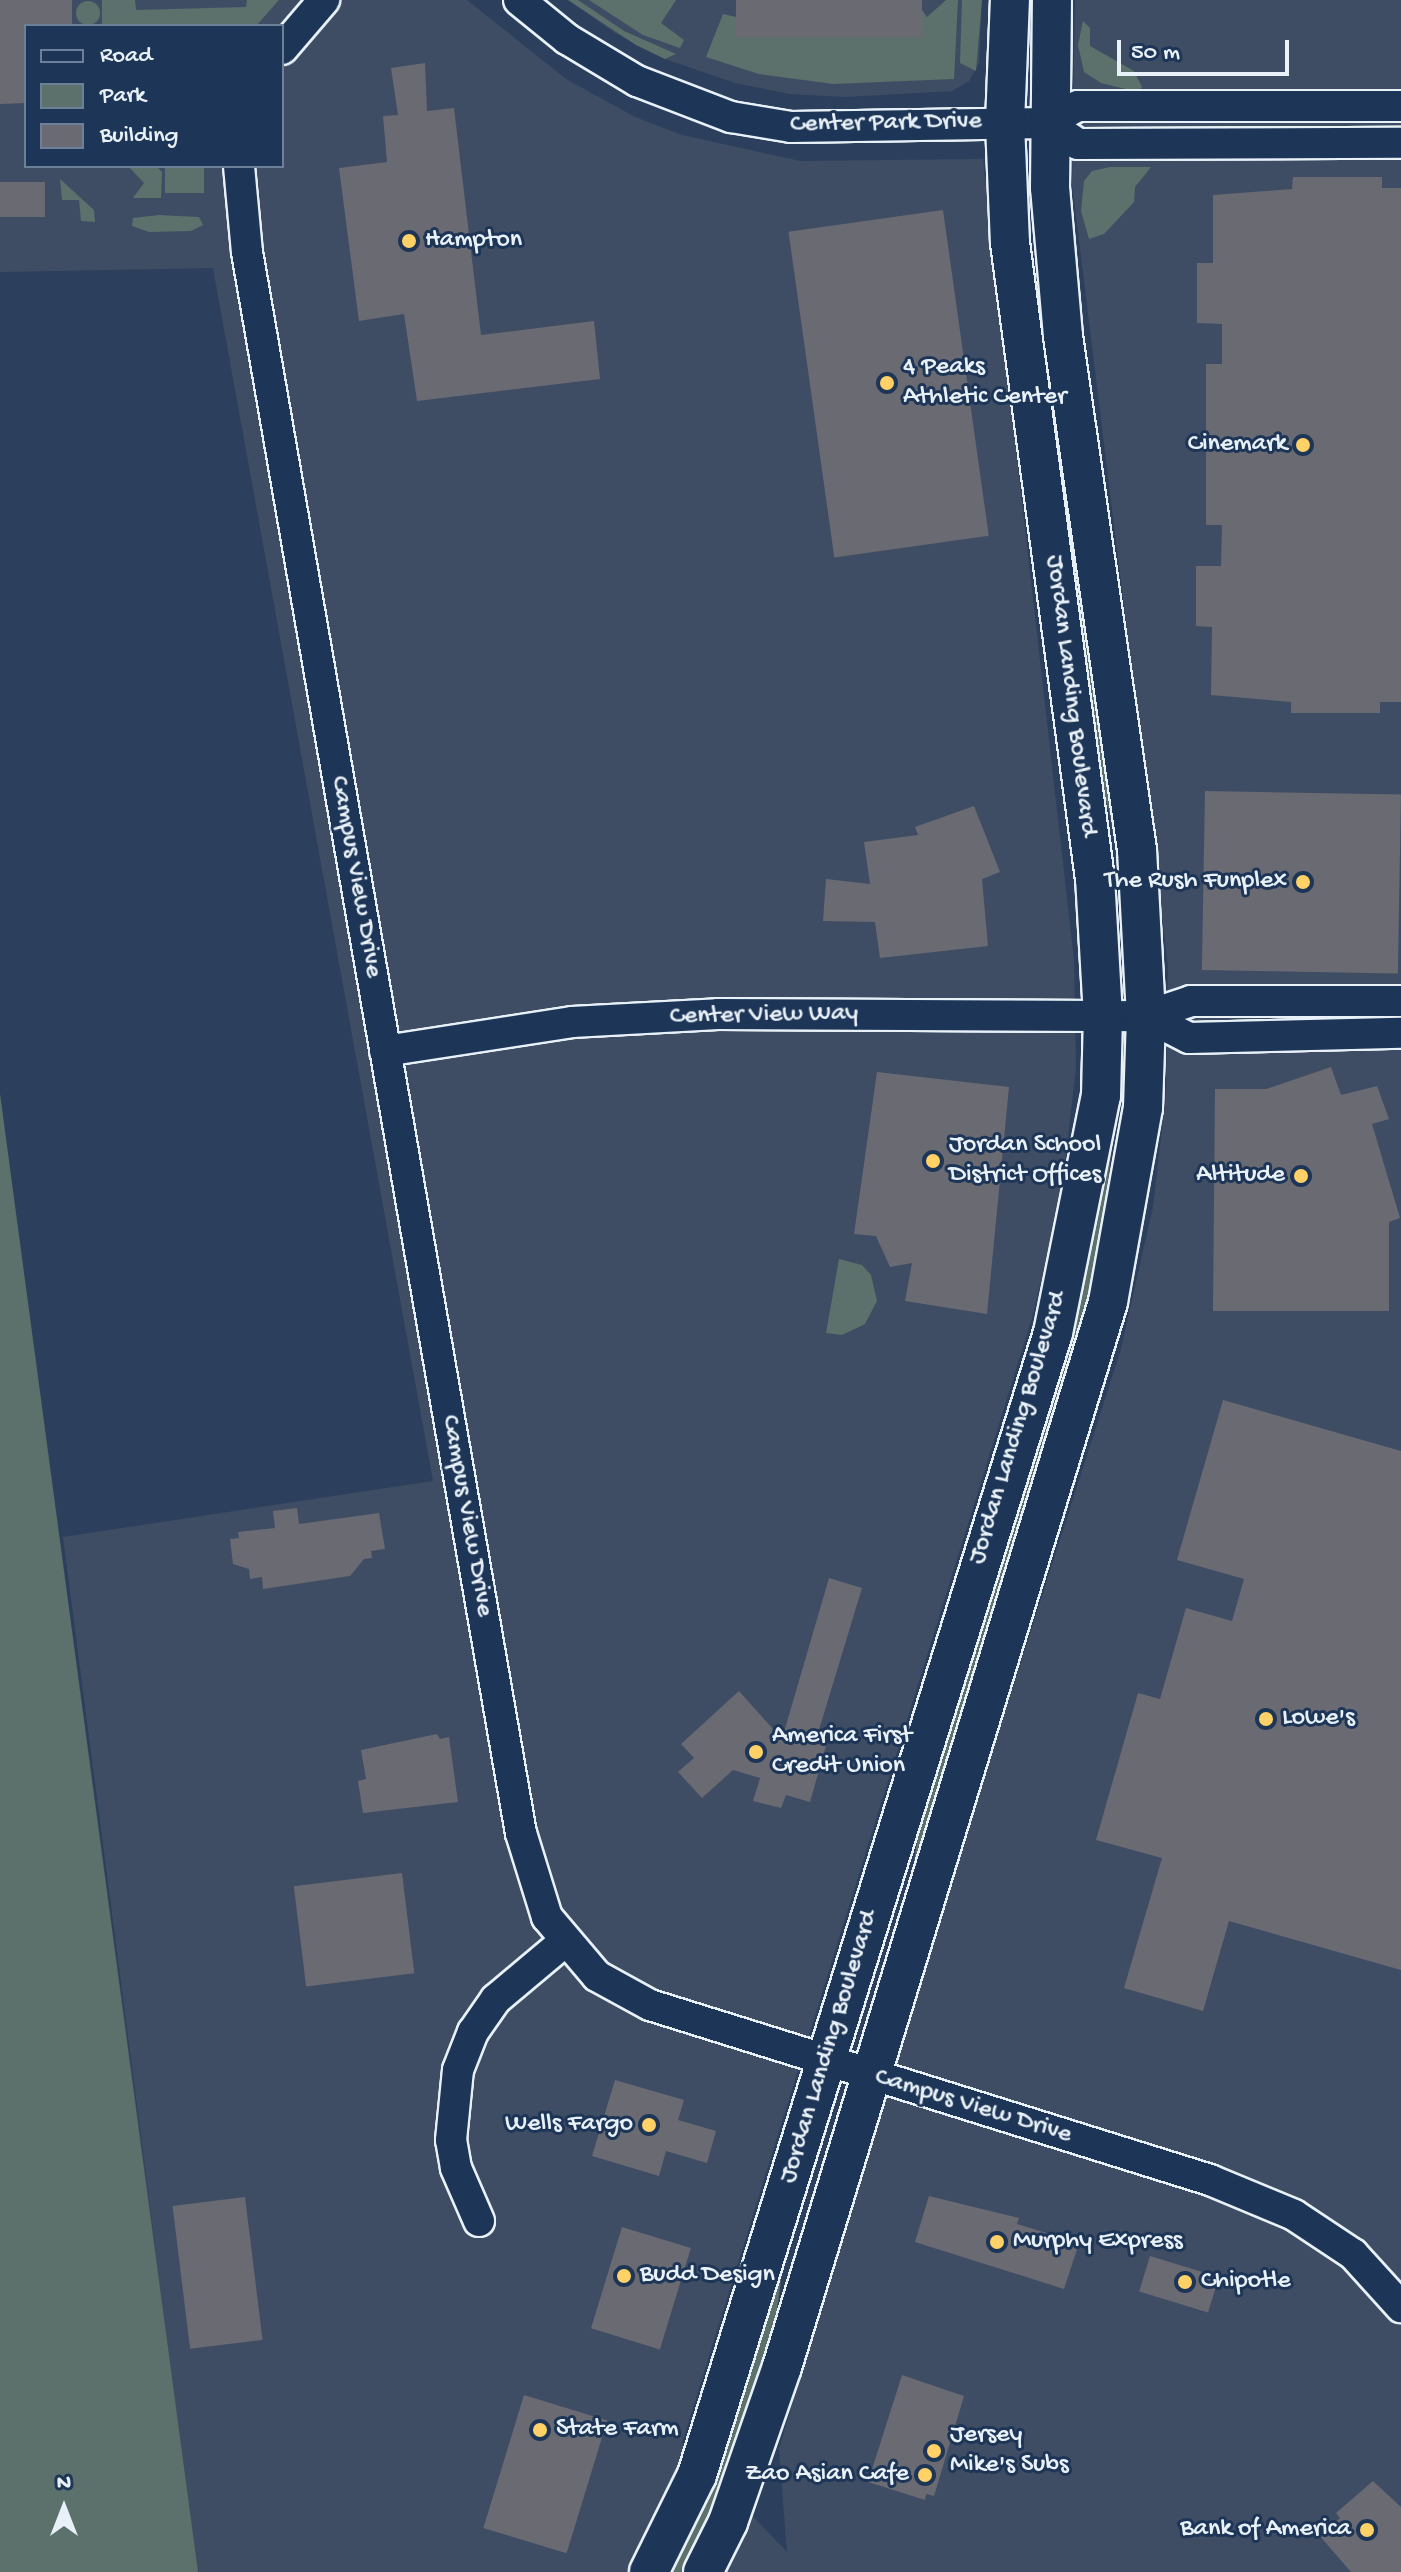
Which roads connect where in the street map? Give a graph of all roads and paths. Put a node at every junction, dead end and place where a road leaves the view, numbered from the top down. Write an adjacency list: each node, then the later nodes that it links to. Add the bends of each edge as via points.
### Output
1 (324, 0): 5 (street)
2 (519, 0): 7 (street, Center Park Drive, via 602,62 731,117 824,129)
3 (1010, 0): 7 (main road, Jordan Landing Boulevard)
4 (1052, 0): 8 (main road, Jordan Landing Boulevard)
5 (284, 47)
6 (1401, 106): 8 (street, Center Park Drive, via 1078,106)
7 (1005, 123): 8 (street, Center Park Drive); 12 (main road, Jordan Landing Boulevard, via 1010,243 1095,879)
8 (1047, 123): 9 (street, via 1078,144); 13 (main road, Jordan Landing Boulevard, via 1063,336 1137,850)
9 (1401, 143)
10 (239, 168): 15 (street, Campus View Drive, via 247,252)
11 (1401, 1001): 13 (street, Center View Way, via 1191,1001)
12 (1103, 1016): 13 (street, Center View Way); 15 (street, Center View Way, via 718,1014 572,1022); 17 (main road, Jordan Landing Boulevard, via 1101,1096 1053,1333)
13 (1146, 1016): 14 (street, Center View Way, via 1189,1038); 18 (main road, Jordan Landing Boulevard, via 1143,1108 1108,1302)
14 (1401, 1033)
15 (385, 1051): 16 (street, Campus View Drive, via 527,1865 539,1901)
16 (564, 1942): 17 (street, Campus View Drive, via 597,1976 641,2001); 19 (street, via 496,1999 473,2032 458,2070 451,2140 456,2168)
17 (828, 2061): 18 (street, Campus View Drive); 21 (main road, Jordan Landing Boulevard, via 697,2475)
18 (870, 2074): 20 (street, Campus View Drive, via 1210,2180 1294,2215 1353,2254); 22 (main road, Jordan Landing Boulevard, via 782,2367 728,2522)
19 (479, 2221)
20 (1401, 2307)
21 (649, 2572)
22 (703, 2572)

